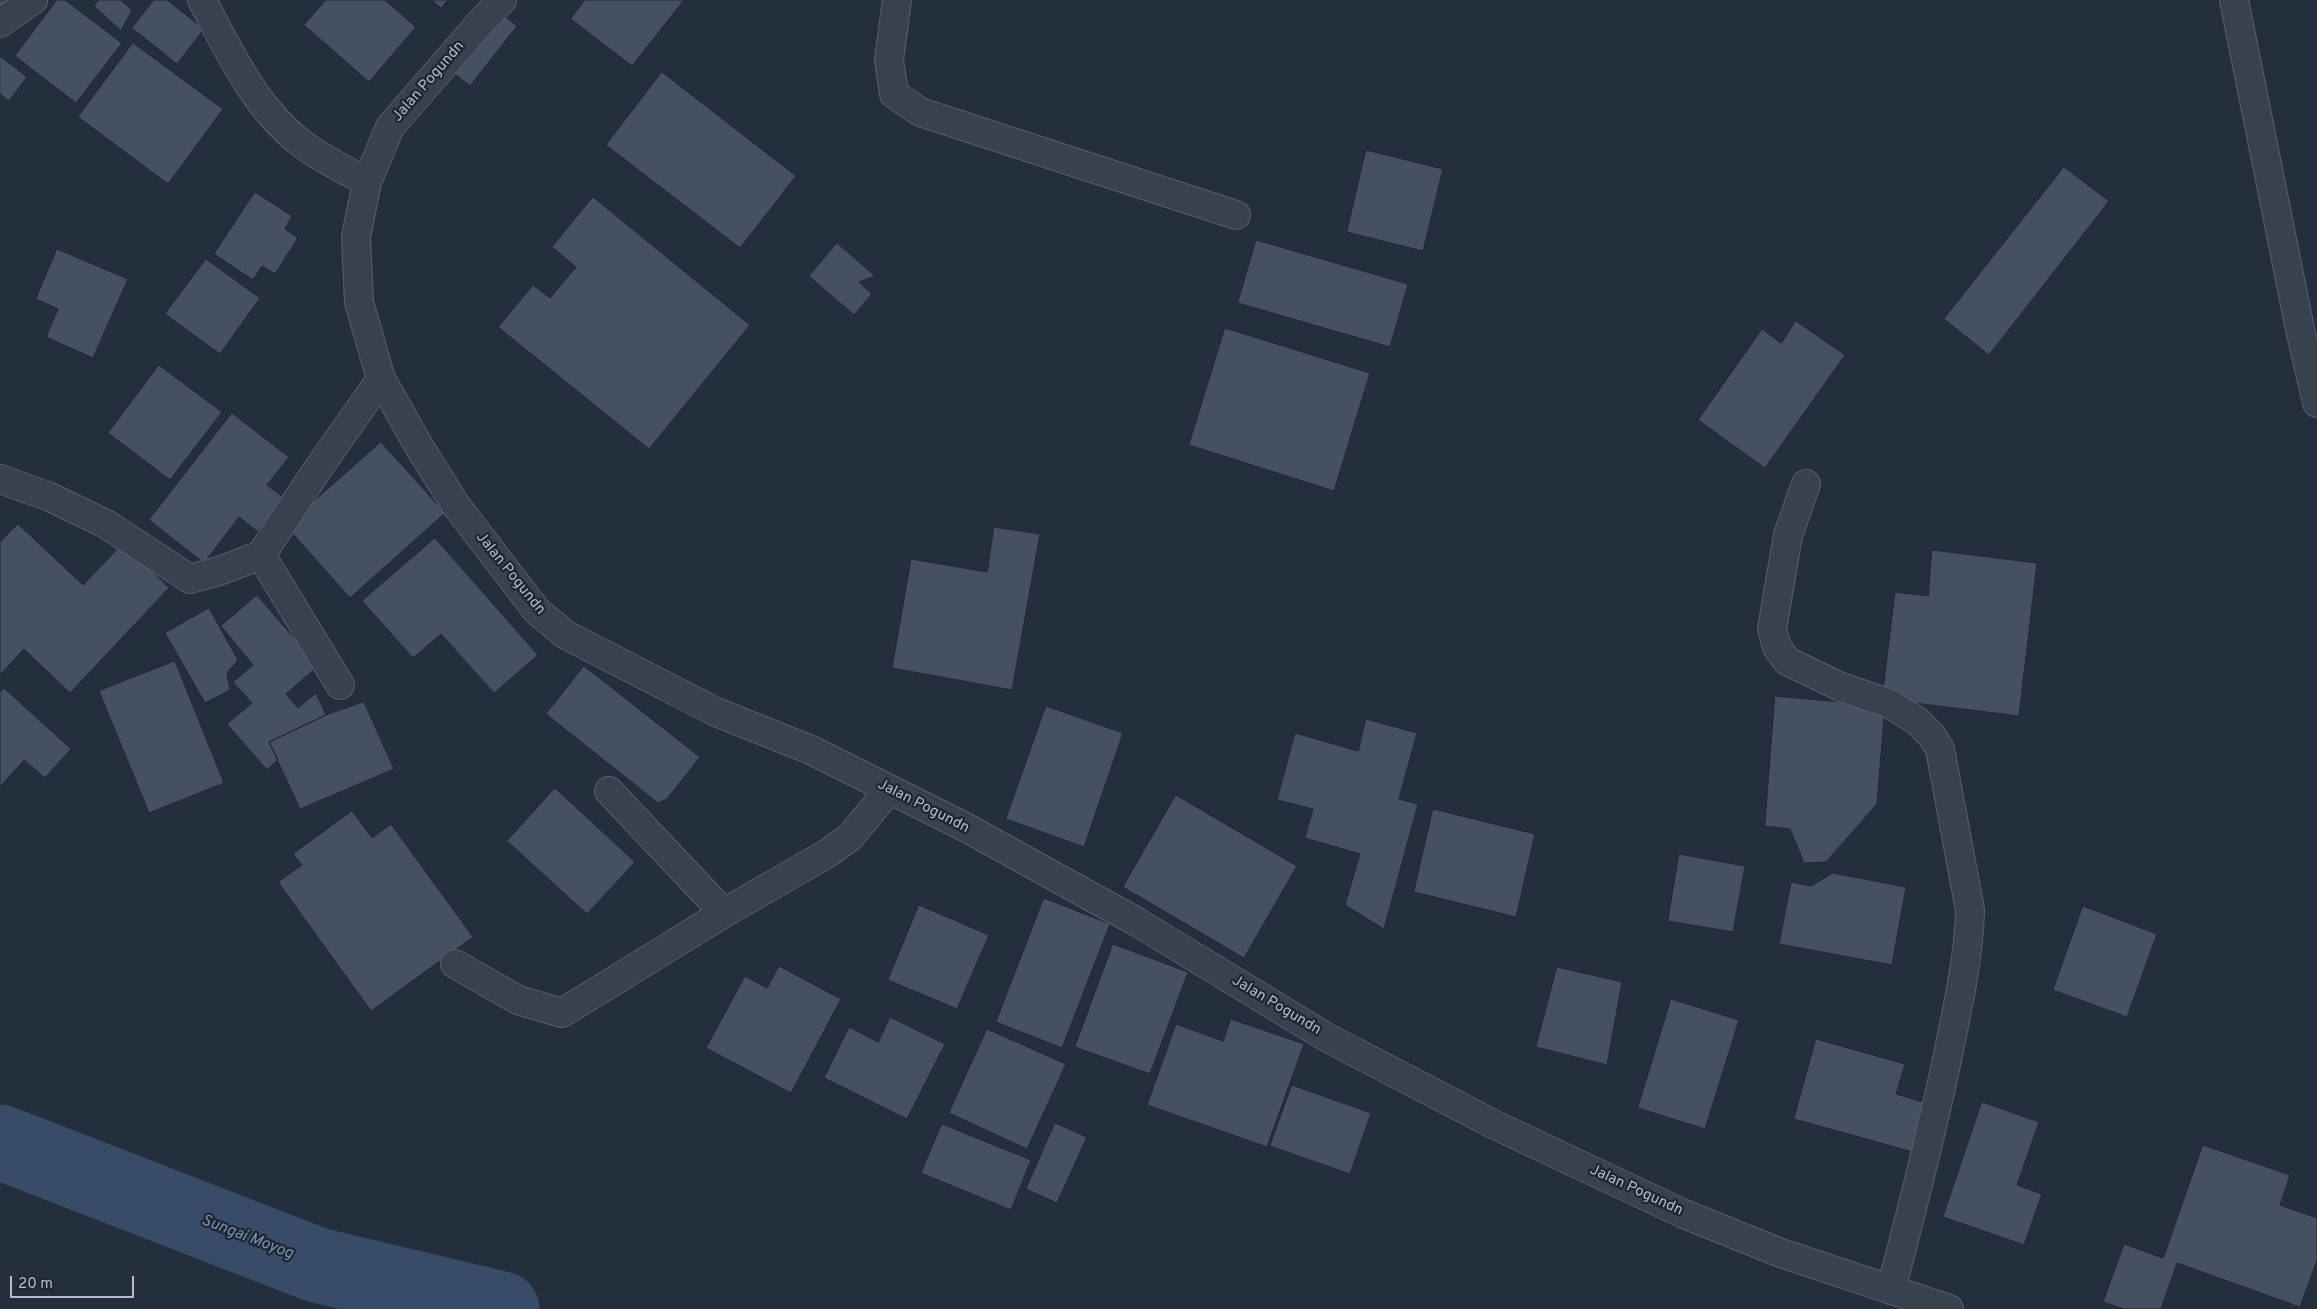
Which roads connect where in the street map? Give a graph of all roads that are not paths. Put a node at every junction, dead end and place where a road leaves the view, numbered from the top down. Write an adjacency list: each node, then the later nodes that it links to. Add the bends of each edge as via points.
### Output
1 (33, 0): 6 (street)
2 (202, 0): 7 (street, via 262,105 303,144)
3 (502, 0): 7 (street, Jalan Pogundn, via 390,127)
4 (897, 0): 8 (street, via 890,60 894,94 920,112)
5 (2234, 0): 10 (street)
6 (0, 22)
7 (367, 182): 9 (street, Jalan Pogundn, via 356,236 359,302)
8 (1236, 215)
9 (381, 380): 13 (street); 15 (street, Jalan Pogundn, via 455,504 537,611 566,635 716,712 811,750)
10 (2317, 403)
11 (0, 479): 13 (street, via 50,497 106,524 190,579 219,572)
12 (1806, 484): 19 (street, via 1788,536 1772,629 1777,647 1787,661 1842,687 1888,703 1916,720 1932,736 1940,749 1970,910 1956,1014 1937,1107)
13 (261, 555): 14 (street)
14 (340, 685)
15 (889, 790): 17 (street, via 850,837); 19 (street, Jalan Pogundn, via 965,827 1137,922 1326,1037 1496,1125 1684,1214 1781,1253)
16 (608, 791): 17 (street)
17 (724, 913): 18 (street, via 562,1013 518,1000)
18 (455, 964)
19 (1892, 1290): 20 (street, Jalan Pogundn)
20 (1949, 1309)

